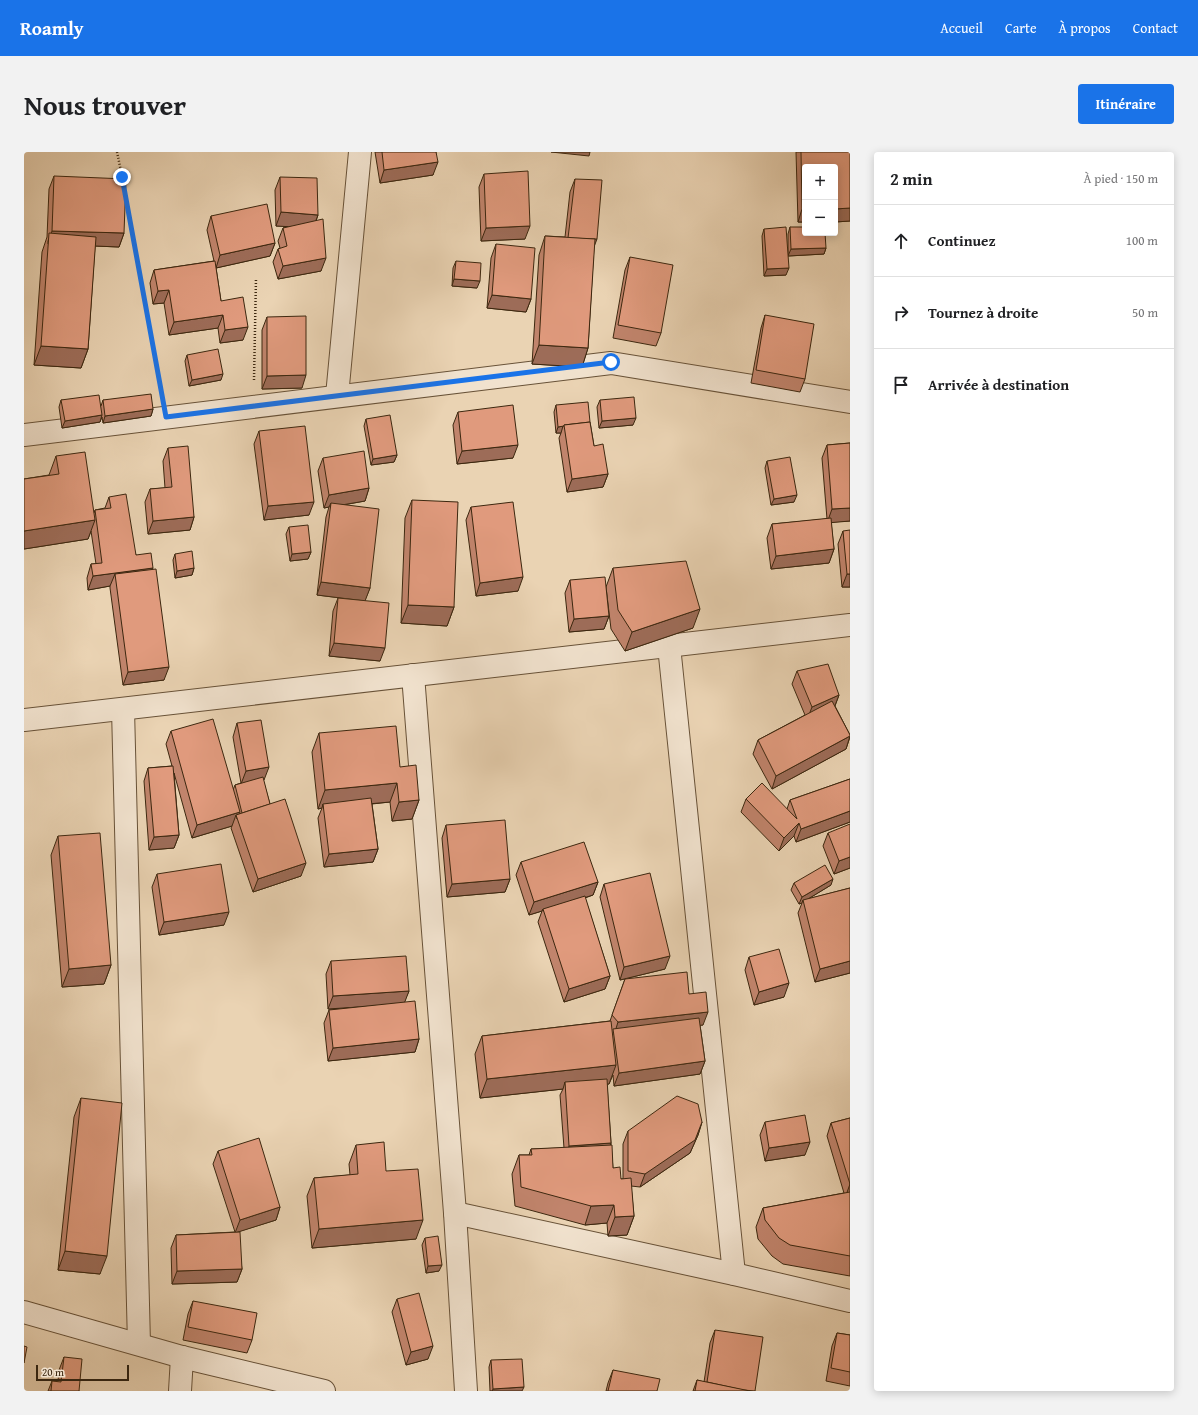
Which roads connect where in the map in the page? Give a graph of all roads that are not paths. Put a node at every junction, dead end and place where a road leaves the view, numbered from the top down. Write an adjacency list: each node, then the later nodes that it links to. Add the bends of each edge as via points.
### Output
1 (360, 152): 2 (street)
2 (337, 396): 3 (street, via 611,362); 4 (street)
3 (850, 402)
4 (24, 435)
5 (850, 625): 6 (street)
6 (669, 646): 7 (street); 11 (street)
7 (413, 675): 8 (street); 10 (street)
8 (123, 709): 9 (street); 14 (street)
9 (24, 720)
10 (455, 1213): 11 (street); 18 (street)
11 (734, 1274): 12 (street)
12 (850, 1301)
13 (24, 1312): 14 (street)
14 (139, 1344): 15 (street)
15 (182, 1357): 16 (street); 17 (street)
16 (180, 1391)
17 (324, 1391)
18 (466, 1391)

